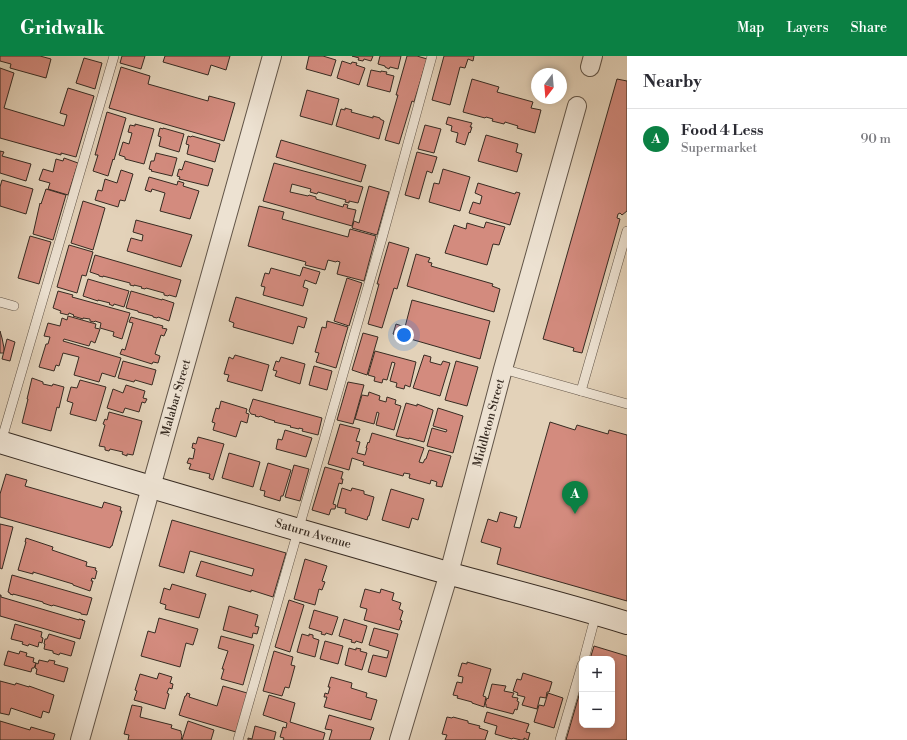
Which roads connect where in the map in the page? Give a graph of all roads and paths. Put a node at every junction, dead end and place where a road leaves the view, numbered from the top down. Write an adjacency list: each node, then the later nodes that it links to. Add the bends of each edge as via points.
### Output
1 (114, 56): 11 (lane)
2 (272, 56): 12 (street, Malabar Street)
3 (432, 56): 13 (lane)
4 (577, 106): 8 (street, Middleton Street)
5 (627, 231): 9 (lane)
6 (0, 302): 7 (lane)
7 (14, 306)
8 (503, 369): 9 (lane); 14 (street, Middleton Street)
9 (581, 391): 10 (lane)
10 (627, 404)
11 (0, 444): 12 (street, Saturn Avenue)
12 (151, 488): 13 (street, Saturn Avenue); 19 (street, Malabar Street)
13 (299, 529): 14 (street, Saturn Avenue); 20 (lane)
14 (449, 573): 15 (street, Saturn Avenue); 21 (street, Middleton Street)
15 (596, 614): 16 (street, Saturn Avenue); 17 (lane)
16 (627, 623)
17 (585, 656)
18 (579, 675): 22 (lane)
19 (80, 740)
20 (238, 740)
21 (399, 740)
22 (560, 740)

